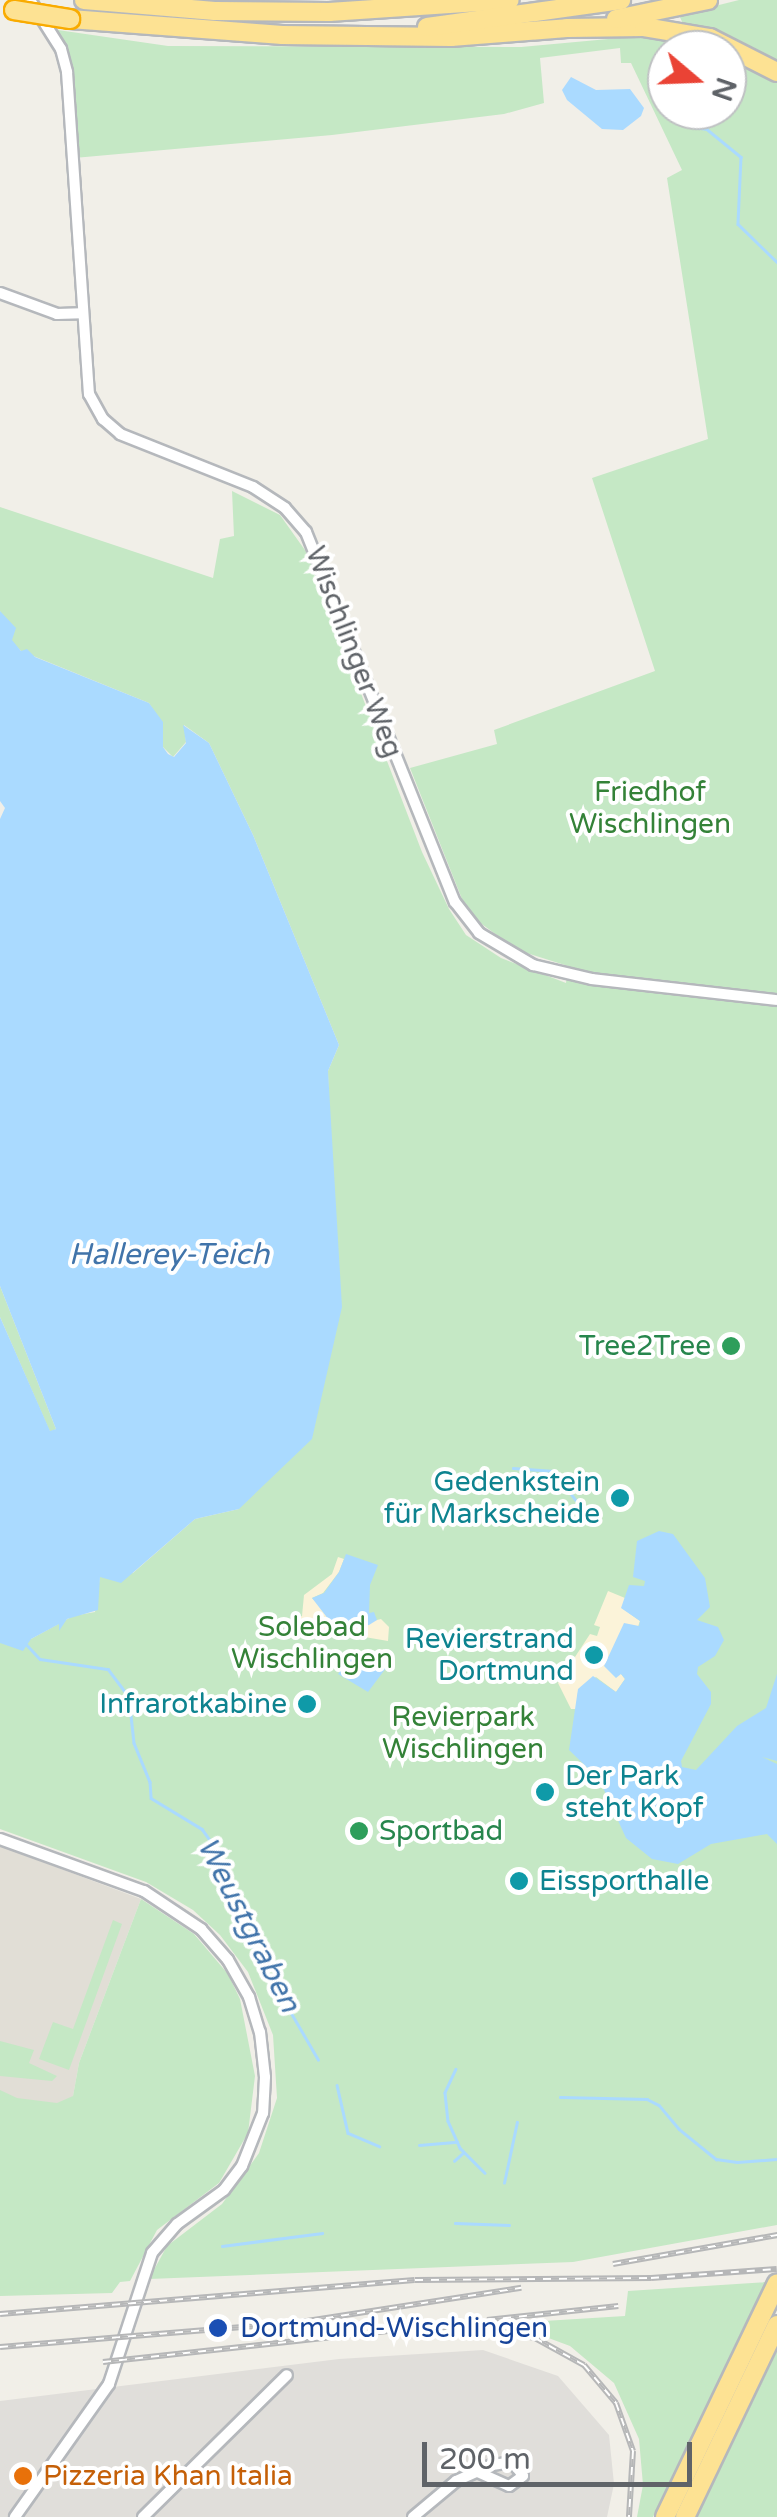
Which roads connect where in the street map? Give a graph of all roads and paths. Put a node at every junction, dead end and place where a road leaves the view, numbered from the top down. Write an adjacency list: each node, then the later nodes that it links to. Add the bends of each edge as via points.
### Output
1 (84, 0): 6 (highway, via 215,11)
2 (433, 0): 6 (highway)
3 (510, 0): 6 (highway)
4 (708, 0): 7 (highway)
5 (14, 6): 8 (highway, bridge, via 70,19 215,32); 11 (street, Wischlinger Weg, via 61,49 67,72)
6 (386, 10)
7 (616, 12): 8 (highway); 8 (highway, via 566,28 452,37); 9 (highway, via 743,51)
8 (342, 34)
9 (777, 72)
10 (0, 292): 11 (street, via 57,314)
11 (81, 312): 12 (street, Wischlinger Weg, via 85,376 102,419 146,446 268,495 306,532 444,882 480,933 532,965 568,974)
12 (777, 1000)
13 (0, 1839): 20 (street, via 144,1891 200,1929 248,1997 265,2077 263,2113 242,2166 152,2253 109,2384)
14 (777, 2283): 23 (highway)
15 (777, 2325): 24 (highway)
16 (287, 2375): 18 (street)
17 (262, 2381): 18 (street)
18 (271, 2391): 21 (street)
19 (477, 2472): 22 (street, via 438,2493)
20 (16, 2517)
21 (143, 2517)
22 (414, 2517)
23 (665, 2517)
24 (685, 2517)

